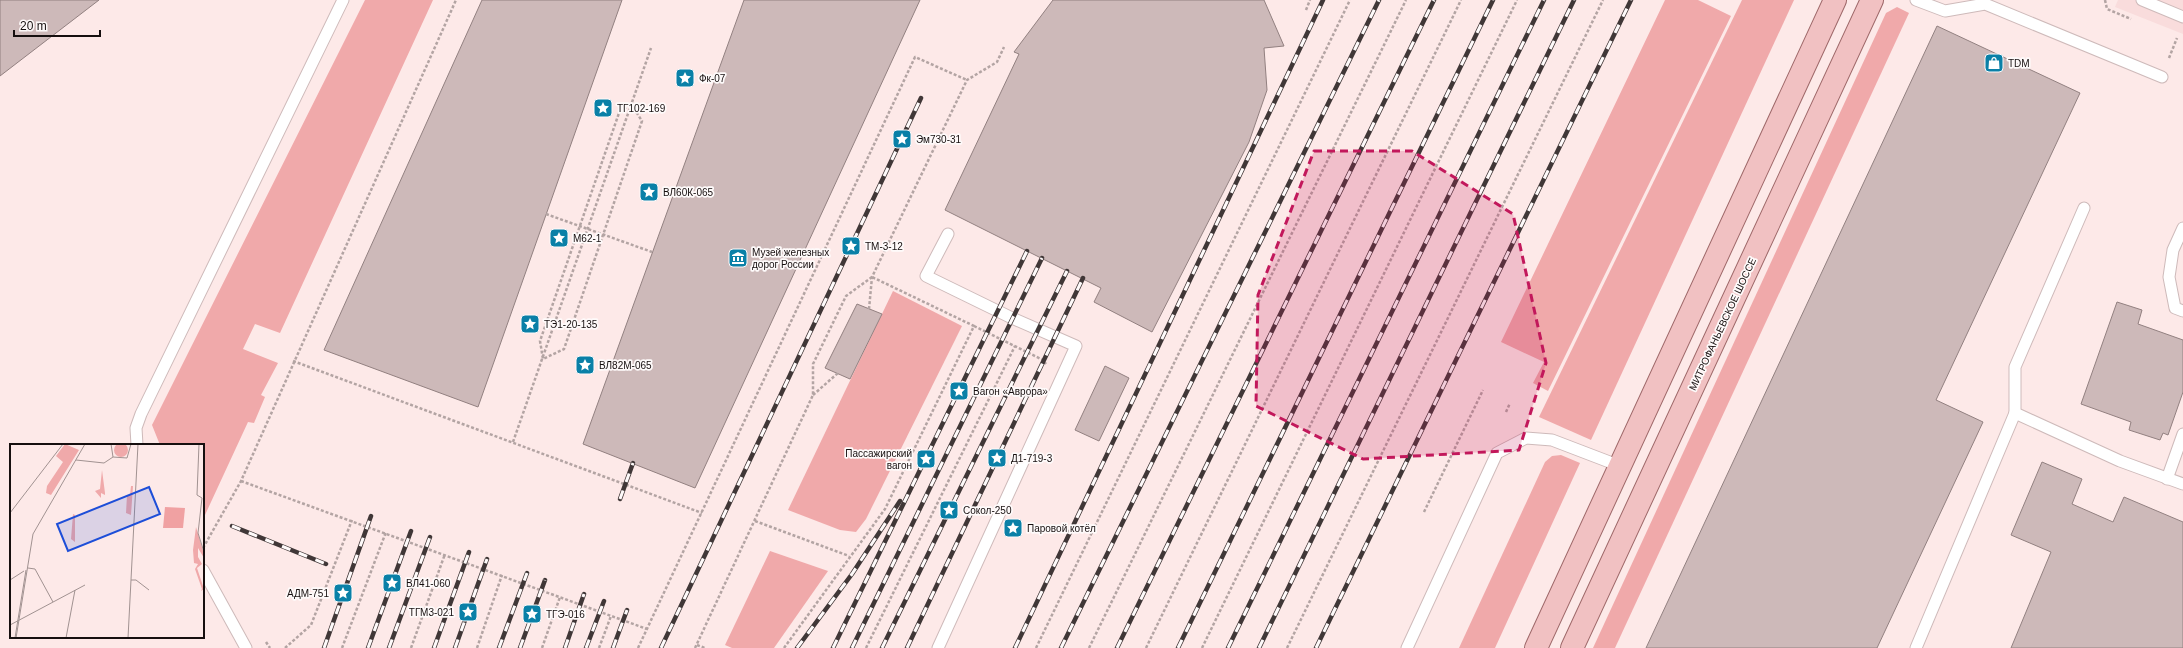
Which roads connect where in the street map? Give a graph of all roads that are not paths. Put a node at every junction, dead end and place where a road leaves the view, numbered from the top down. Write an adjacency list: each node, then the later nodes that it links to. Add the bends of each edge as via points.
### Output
1 (344, 0): 14 (lane, via 141,414 136,428)
2 (1835, 0): 15 (main road)
3 (1872, 0): 23 (main road, МИТРОФАНЬЕВСКОЕ ШОССЕ)
4 (1916, 0): 7 (lane, via 1945,11 1985,4)
5 (2142, 0): 6 (lane)
6 (2183, 17)
7 (2162, 76)
8 (2084, 208): 12 (lane, via 2015,367)
9 (2183, 228): 11 (lane, via 2174,250 2168,277 2175,308)
10 (948, 234): 20 (lane, via 926,276 1076,346)
11 (2183, 311)
12 (2015, 413): 16 (lane, via 2120,461); 24 (lane)
13 (2183, 434): 16 (lane)
14 (137, 444)
15 (1620, 466): 21 (lane, via 1552,440 1526,438 1497,453); 22 (main road)
16 (2167, 479): 17 (lane)
17 (2183, 484)
18 (204, 572): 19 (lane)
19 (246, 648)
20 (938, 648)
21 (1407, 648)
22 (1536, 648)
23 (1572, 648)
24 (1916, 648)

